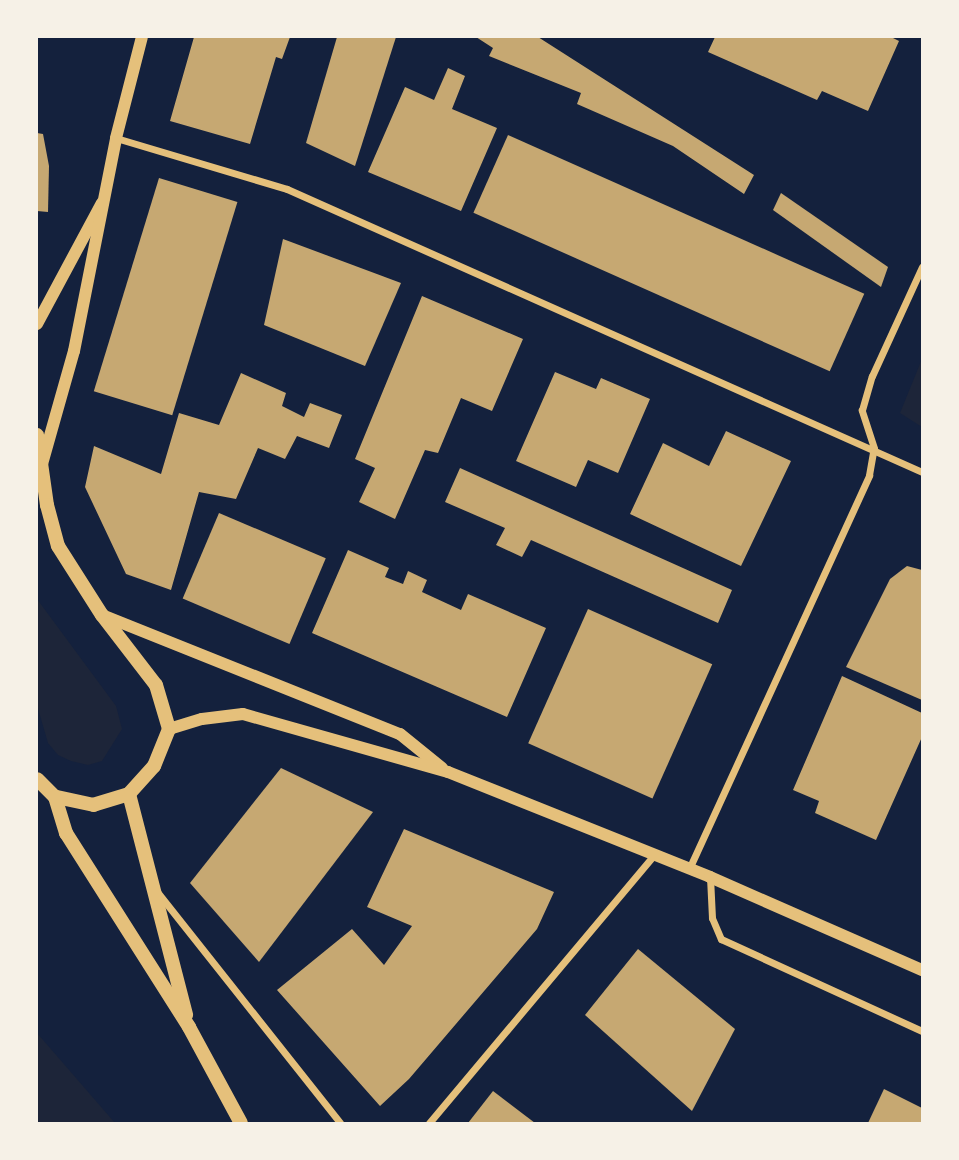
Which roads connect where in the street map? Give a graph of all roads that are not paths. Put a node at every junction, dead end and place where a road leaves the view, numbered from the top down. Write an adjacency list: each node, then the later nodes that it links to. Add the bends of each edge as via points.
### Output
1 (142, 37): 2 (street)
2 (116, 138): 3 (street); 7 (street, via 287,189)
3 (109, 190): 5 (street); 8 (street, via 74,351)
4 (922, 267): 7 (street, via 872,376 862,410)
5 (37, 324)
6 (37, 435): 8 (main road)
7 (874, 448): 9 (street); 17 (street, via 869,475)
8 (40, 471): 10 (main road, via 58,546)
9 (922, 472)
10 (102, 615): 11 (main road, via 156,685); 12 (street, via 400,734)
11 (169, 729): 12 (street, via 243,714); 14 (main road, via 154,766)
12 (448, 772): 16 (street)
13 (37, 779): 15 (main road)
14 (129, 794): 15 (main road, via 94,805); 19 (main road)
15 (55, 797): 21 (main road, via 66,833)
16 (652, 857): 17 (street); 25 (street)
17 (689, 869): 18 (street)
18 (710, 877): 20 (street); 22 (street, via 712,918 721,939)
19 (152, 885): 21 (main road); 24 (street)
20 (922, 970)
21 (189, 1027): 23 (main road)
22 (922, 1031)
23 (241, 1123)
24 (340, 1123)
25 (429, 1123)

